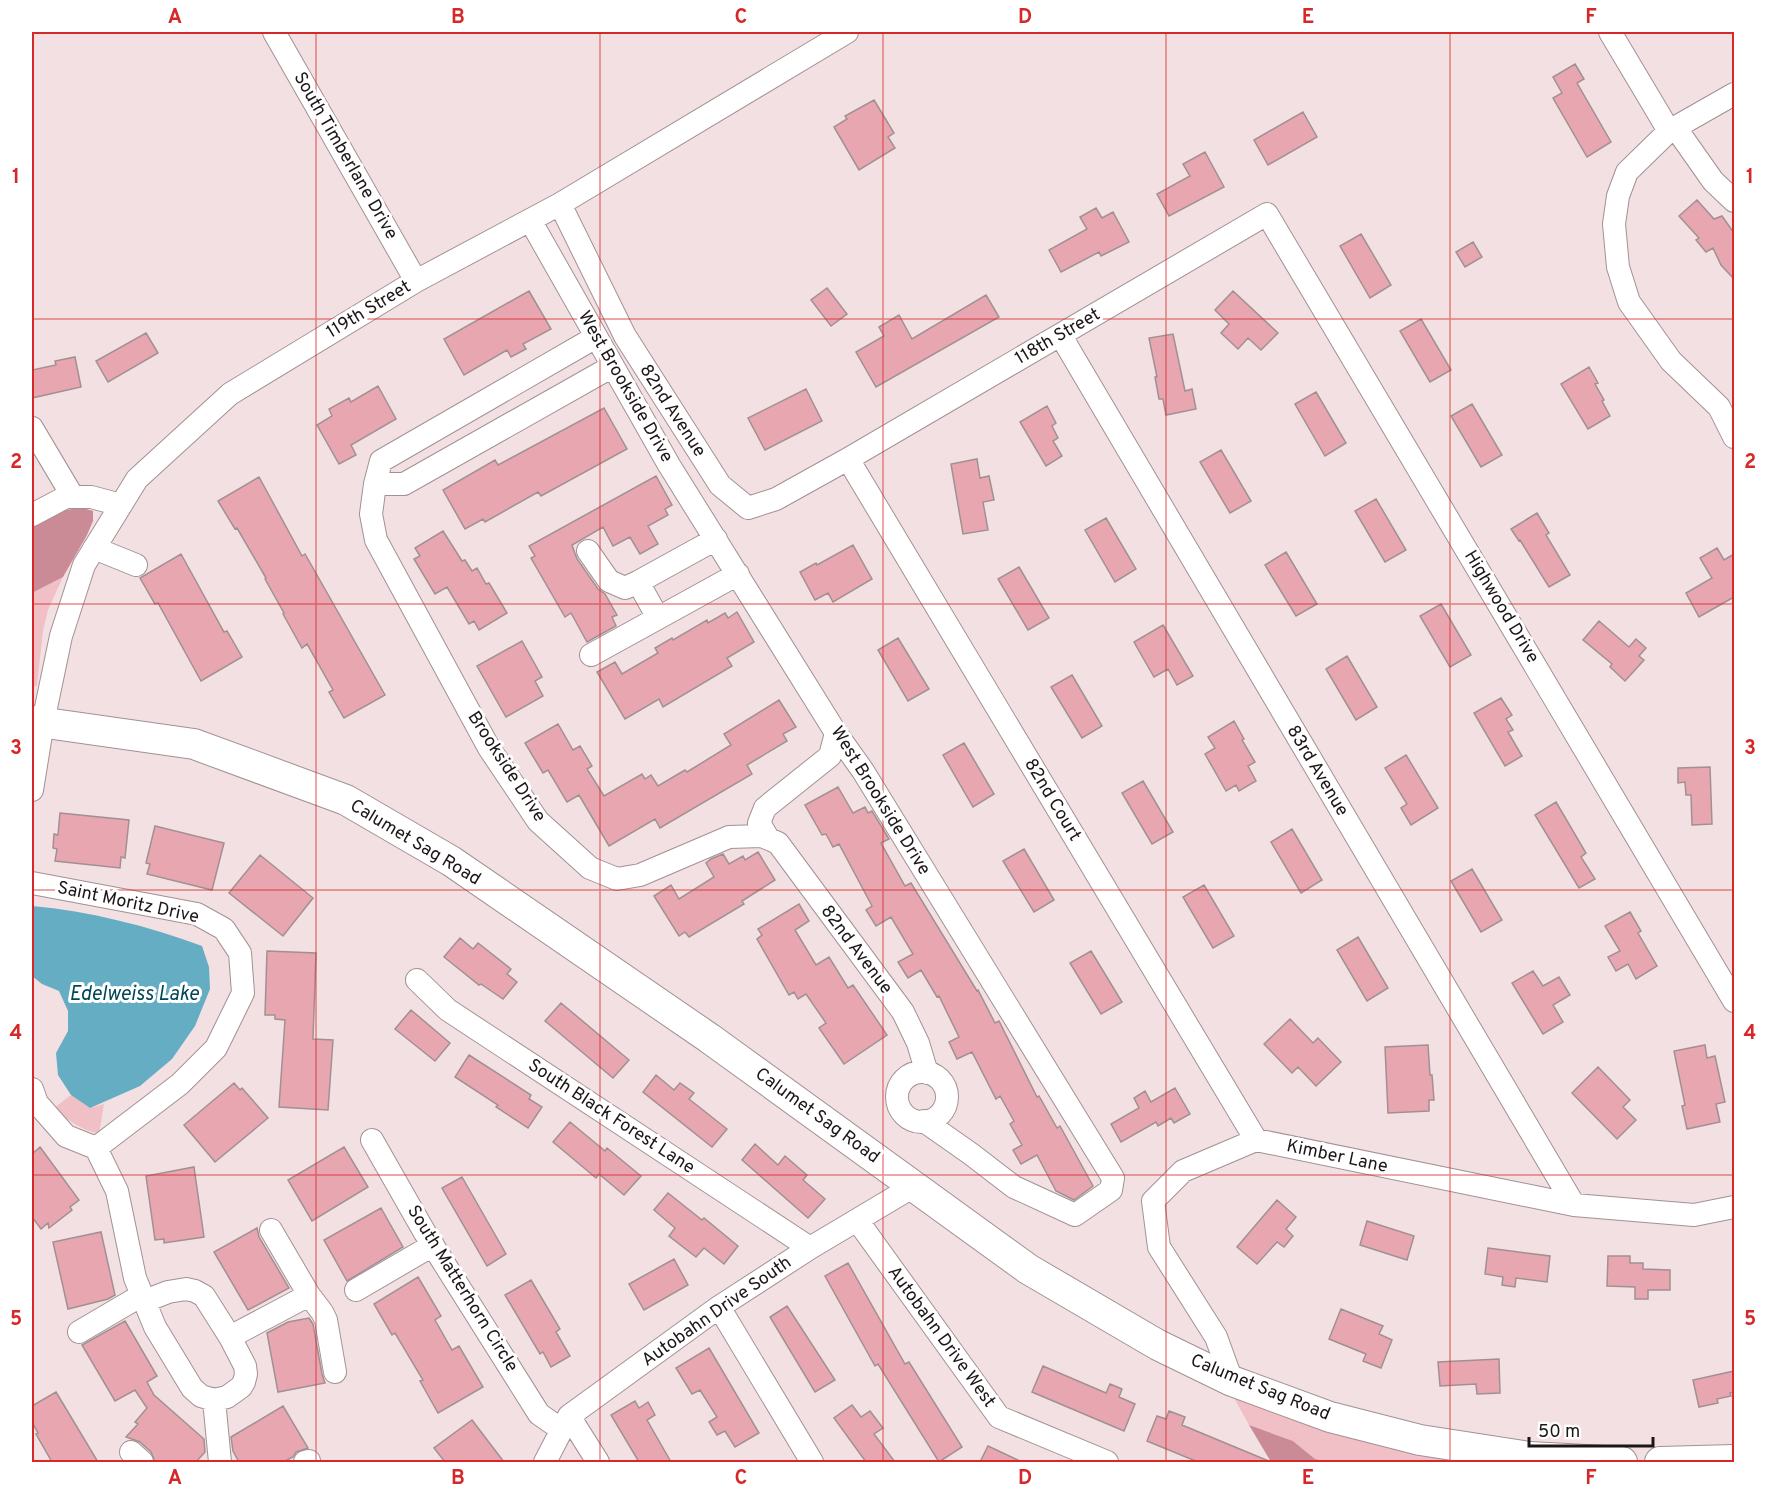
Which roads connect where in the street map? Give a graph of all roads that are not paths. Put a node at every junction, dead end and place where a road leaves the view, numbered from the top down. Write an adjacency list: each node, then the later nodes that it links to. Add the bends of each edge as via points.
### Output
1 (273, 32): 10 (street, South Timberlane Drive)
2 (847, 32): 7 (street, 119th Street)
3 (1610, 32): 5 (street)
4 (1734, 94): 5 (street)
5 (1672, 129): 6 (street); 15 (street, via 1627,172 1614,224 1618,267 1629,302 1671,361 1719,407)
6 (1734, 201)
7 (560, 204): 9 (street, 119th Street); 16 (street, 82nd Avenue, via 625,336 720,485 748,508 776,499)
8 (1266, 214): 11 (street, 118th Street); 35 (street, Highwood Drive)
9 (530, 220): 10 (street, 119th Street); 12 (street, West Brookside Drive)
10 (417, 281): 19 (street, 119th Street, via 230,394 137,478)
11 (1061, 336): 16 (street, 118th Street); 43 (street, 83rd Avenue)
12 (596, 337): 13 (street, West Brookside Drive); 17 (street, Brookside Drive, via 381,461)
13 (613, 366): 17 (street, via 404,484); 21 (street, West Brookside Drive)
14 (32, 428): 18 (street)
15 (1734, 437)
16 (848, 459): 40 (street, 82nd Court)
17 (375, 484): 32 (street, Brookside Drive, via 371,514 376,540 489,748 538,821 590,868 617,879 640,875 729,837)
18 (73, 497): 19 (street); 20 (street, via 66,496)
19 (121, 505): 22 (street, 119th Street)
20 (32, 515)
21 (716, 538): 25 (street, West Brookside Drive); 26 (street)
22 (94, 548): 24 (street); 29 (street, 119th Street, via 84,565)
23 (588, 551): 26 (street, via 609,581 625,588)
24 (136, 565)
25 (738, 574): 27 (street); 30 (street, West Brookside Drive)
26 (638, 582): 27 (street)
27 (658, 618): 28 (street)
28 (591, 655)
29 (37, 721): 31 (street); 42 (main road, Calumet Sag Road, via 194,744 346,800 451,861 709,1038)
30 (836, 733): 32 (street, via 830,756 765,808 759,823); 38 (street, West Brookside Drive, via 1113,1178 1111,1190 1076,1215 1014,1187)
31 (32, 790)
32 (768, 838): 36 (street, 82nd Avenue, via 778,843 903,1012)
33 (32, 883): 41 (street, Saint Moritz Drive, via 197,914 224,928 240,953 243,993 216,1048 180,1084)
34 (417, 980): 48 (street, South Black Forest Lane, via 448,1010)
35 (1734, 1001)
36 (927, 1073): 38 (street, via 942,1081 947,1092 942,1112); 38 (street, via 909,1076 901,1084 897,1100 907,1117)
37 (32, 1089): 41 (street, via 37,1103 66,1136)
38 (924, 1121)
39 (372, 1140): 47 (street, South Matterhorn Circle)
40 (1256, 1140): 43 (street, Kimber Lane); 56 (street, via 1183,1171 1153,1201 1159,1247 1216,1337)
41 (96, 1148): 51 (street, via 117,1191 131,1268)
42 (914, 1186): 45 (street, Autobahn Drive South); 56 (main road, Calumet Sag Road, via 1028,1269 1158,1345)
43 (1574, 1205): 44 (street, Kimber Lane, via 1694,1215)
44 (1734, 1207)
45 (857, 1220): 48 (street, Autobahn Drive South); 64 (street, Autobahn Drive West, via 999,1417)
46 (271, 1230): 50 (street)
47 (433, 1245): 49 (street); 58 (street, South Matterhorn Circle, via 539,1414)
48 (810, 1248): 52 (street, Autobahn Drive South)
49 (356, 1290)
50 (309, 1295): 54 (street); 55 (street, via 326,1320)
51 (144, 1298): 53 (street); 54 (street, via 186,1289 195,1291 204,1296); 57 (street, via 155,1327 192,1388)
52 (719, 1307): 58 (street, Autobahn Drive South); 63 (street)
53 (79, 1332)
54 (230, 1337): 57 (street, via 245,1366 244,1382 235,1393)
55 (335, 1372)
56 (1232, 1381): 65 (main road, Calumet Sag Road, via 1330,1417 1420,1440 1530,1457)
57 (214, 1400): 60 (street)
58 (566, 1423): 61 (street, Autobahn Drive South); 62 (street)
59 (1734, 1460): 66 (main road)
60 (220, 1462)
61 (545, 1462)
62 (598, 1462)
63 (812, 1462)
64 (1107, 1462)
65 (1622, 1462)
66 (1660, 1462)

